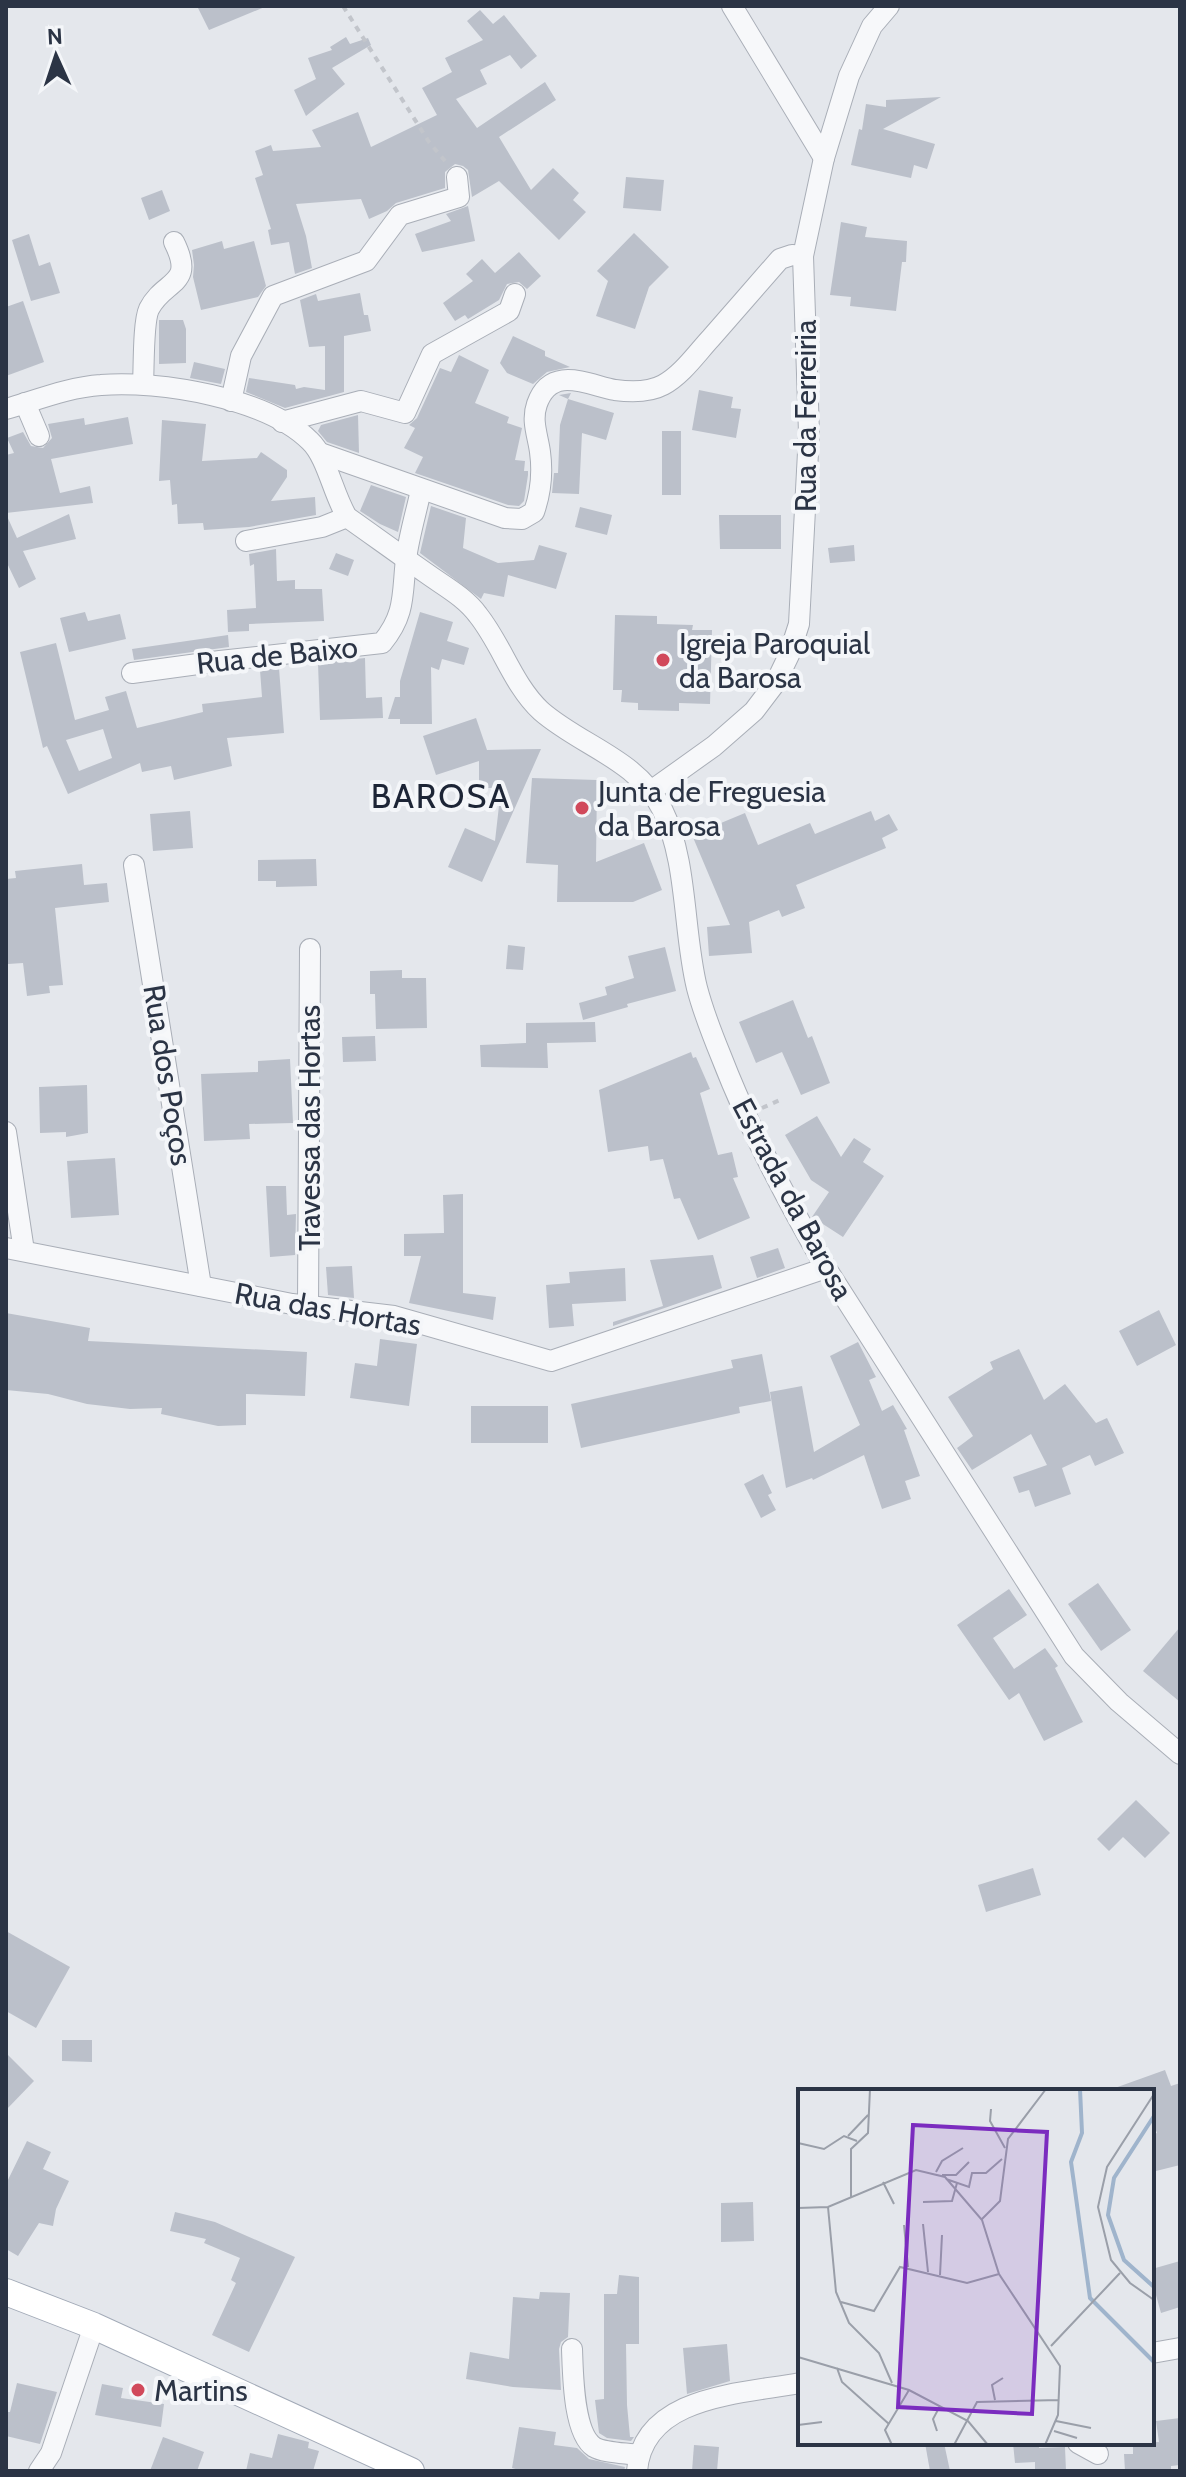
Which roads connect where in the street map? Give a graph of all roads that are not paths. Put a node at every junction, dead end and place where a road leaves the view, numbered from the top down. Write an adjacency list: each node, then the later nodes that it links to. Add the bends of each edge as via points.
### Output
1 (732, 6): 3 (street)
2 (889, 6): 3 (street, Rua da Ferreiria, via 872,26 849,76)
3 (824, 158): 6 (street, Rua da Ferreiria)
4 (457, 177): 9 (street, via 459,197 400,215 366,261 273,296 241,356)
5 (174, 242): 8 (street, via 182,270 149,310)
6 (803, 256): 14 (street, via 780,259 688,365 663,385 615,390 564,379 546,389 534,423 542,489 534,512 522,519 505,518); 19 (street, Rua da Ferreiria, via 809,433 799,624 776,682 754,711)
7 (515, 294): 11 (street, via 509,311 432,354 405,413 361,401)
8 (143, 384): 9 (street, Estrada da Barosa); 10 (street, Estrada da Barosa, via 98,385)
9 (231, 401): 11 (street, Estrada da Barosa)
10 (16, 406): 12 (street)
11 (282, 422): 13 (street, Estrada da Barosa)
12 (39, 436)
13 (320, 453): 14 (street); 15 (street, Estrada da Barosa)
14 (421, 490): 17 (street)
15 (347, 517): 16 (street); 17 (street, Estrada da Barosa)
16 (246, 541)
17 (406, 559): 18 (street, Rua de Baixo, via 401,609 382,643); 19 (street, Estrada da Barosa, via 477,613 541,711 615,757)
18 (132, 673)
19 (651, 791): 24 (street, Estrada da Barosa, via 665,814 674,848 702,1008 764,1157)
20 (134, 865): 25 (street, Rua dos Poços)
21 (310, 949): 26 (street, Travessa das Hortas)
22 (6, 1132): 23 (street)
23 (15, 1250): 25 (street, Rua das Hortas)
24 (826, 1268): 26 (street, Rua das Hortas, via 551,1361 394,1316); 27 (street, Estrada da Barosa, via 1074,1656)
25 (201, 1286): 26 (street, Rua das Hortas)
26 (308, 1306)
27 (1180, 1754)
28 (6, 2292): 29 (main road)
29 (94, 2326): 36 (main road); 38 (street, via 51,2453)
30 (1180, 2348): 32 (street)
31 (572, 2349): 37 (street, via 575,2396 586,2437 596,2448)
32 (1154, 2349)
33 (798, 2383): 37 (street, via 691,2403 662,2420)
34 (1082, 2445): 35 (street)
35 (1098, 2454)
36 (370, 2463): 39 (main road)
37 (637, 2463)
38 (39, 2471)
39 (411, 2471)

